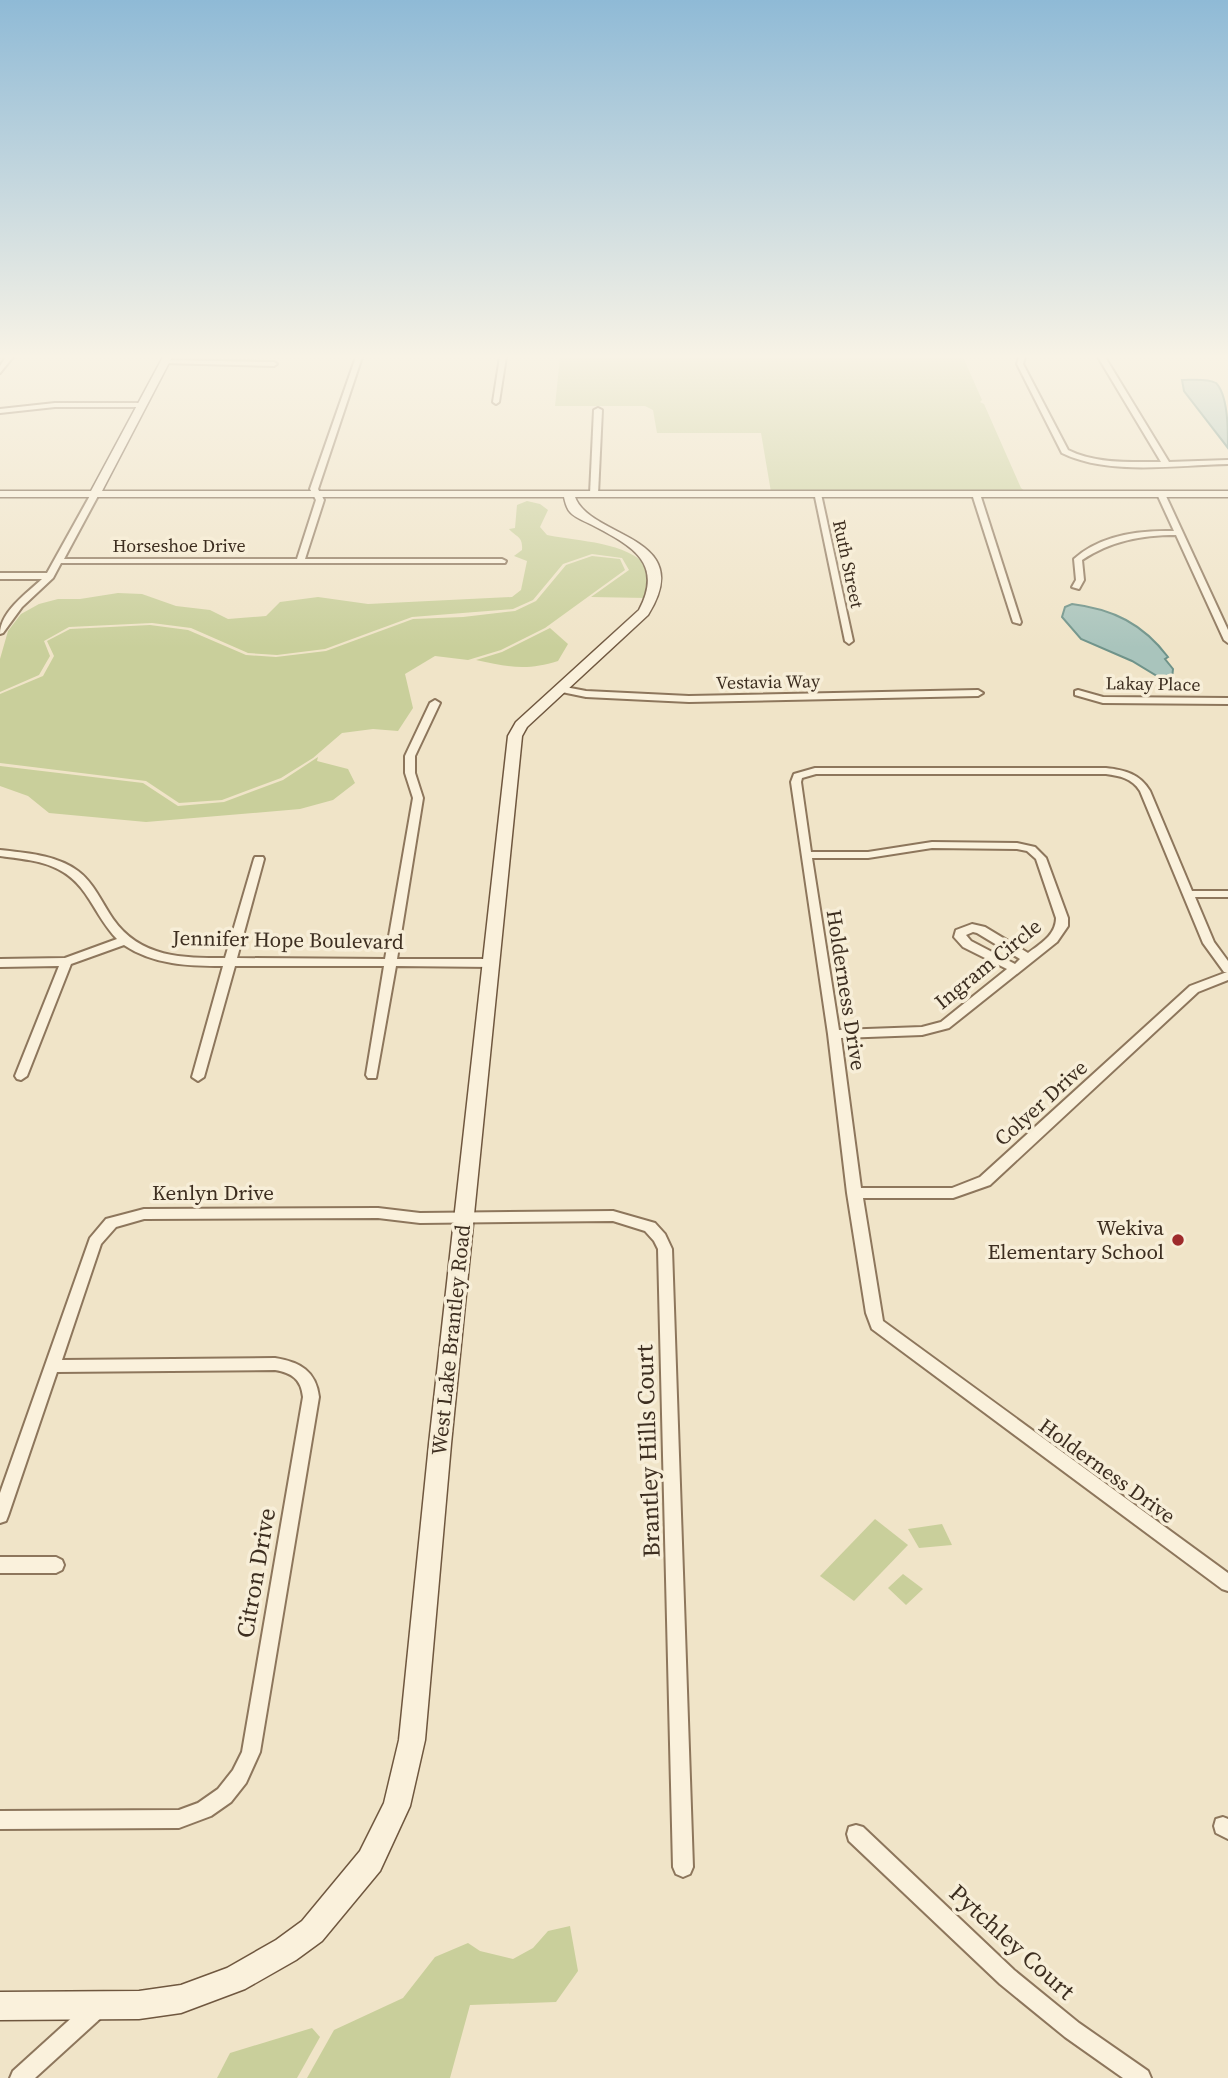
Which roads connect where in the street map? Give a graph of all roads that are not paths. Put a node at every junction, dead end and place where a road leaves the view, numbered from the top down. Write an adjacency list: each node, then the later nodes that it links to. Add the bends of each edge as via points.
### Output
1 (116, 454): 9 (street)
2 (326, 454): 10 (street)
3 (596, 454): 12 (street)
4 (1068, 454): 7 (street, via 1089,462)
5 (1160, 454): 7 (street)
6 (1228, 462): 7 (street)
7 (1166, 463)
8 (0, 494): 9 (street)
9 (96, 494): 10 (street); 18 (street)
10 (317, 494): 11 (street); 20 (street, via 320,500)
11 (568, 494): 12 (street); 28 (street, West Lake Brantley Road, via 574,510 621,535 645,556 657,587 644,612)
12 (594, 494): 13 (street)
13 (817, 494): 14 (street); 27 (street, Ruth Street)
14 (976, 494): 15 (street); 24 (street)
15 (1161, 494): 16 (street); 17 (street)
16 (1228, 494)
17 (1177, 533): 23 (street, via 1136,533 1092,549 1078,559); 26 (street)
18 (59, 561): 20 (street, Horseshoe Drive); 22 (street)
19 (502, 561): 20 (street, Horseshoe Drive)
20 (300, 562)
21 (0, 576): 22 (street)
22 (50, 576): 25 (street)
23 (1076, 587)
24 (1017, 622)
25 (0, 631)
26 (1228, 640)
27 (849, 641)
28 (560, 688): 29 (street, Vestavia Way, via 591,695 689,699); 43 (street, West Lake Brantley Road, via 515,736)
29 (978, 693)
30 (1078, 693): 31 (street, Lakay Place, via 1103,700)
31 (1228, 701)
32 (435, 703): 40 (street, via 408,766 418,798)
33 (0, 853): 38 (street, Jennifer Hope Boulevard, via 71,871 84,882)
34 (806, 855): 36 (street, Holderness Drive, via 796,782 804,772 1120,772 1142,784); 39 (street, Ingram Circle, via 868,855 932,845 1031,849 1041,858 1062,926); 48 (street, Holderness Drive)
35 (259, 859): 42 (street)
36 (1188, 894): 37 (street); 46 (street, Holderness Drive, via 1209,943)
37 (1228, 894)
38 (124, 941): 41 (street); 42 (street, Jennifer Hope Boulevard, via 173,960)
39 (1029, 958): 45 (street, Ingram Circle); 45 (street, via 981,930 960,933 967,944)
40 (391, 961): 42 (street, Jennifer Hope Boulevard); 43 (street, Jennifer Hope Boulevard); 49 (street)
41 (66, 962): 44 (street); 50 (street)
42 (229, 962): 51 (street)
43 (492, 962): 53 (street, West Lake Brantley Road)
44 (0, 963)
45 (1016, 969): 48 (street, Ingram Circle, via 945,1026)
46 (1228, 969)
47 (1228, 976): 52 (street, Colyer Drive, via 1194,989 985,1181 953,1193)
48 (834, 1034): 52 (street, Holderness Drive)
49 (372, 1075)
50 (21, 1076)
51 (198, 1077)
52 (854, 1193): 58 (street, Holderness Drive, via 877,1325)
53 (463, 1218): 54 (street, Kenlyn Drive, via 350,1213 144,1214 124,1218 101,1231 95,1242); 61 (street, Brantley Hills Court, via 613,1216 650,1227 665,1249); 63 (street, West Lake Brantley Road, via 412,1740 405,1778 385,1834 339,1901 312,1931 286,1950 235,1979 181,1999)
54 (53, 1366): 55 (street, Kenlyn Drive); 59 (street, Citron Drive, via 282,1365 301,1370 311,1397 251,1752 243,1774 216,1804 179,1819)
55 (0, 1516)
56 (56, 1565): 57 (street)
57 (0, 1566)
58 (1228, 1583)
59 (0, 1820)
60 (856, 1835): 65 (street, Pytchley Court, via 1007,1977)
61 (683, 1867)
62 (0, 2006): 63 (street, West Lake Brantley Road)
63 (99, 2006): 64 (street)
64 (20, 2078)
65 (1140, 2078)

